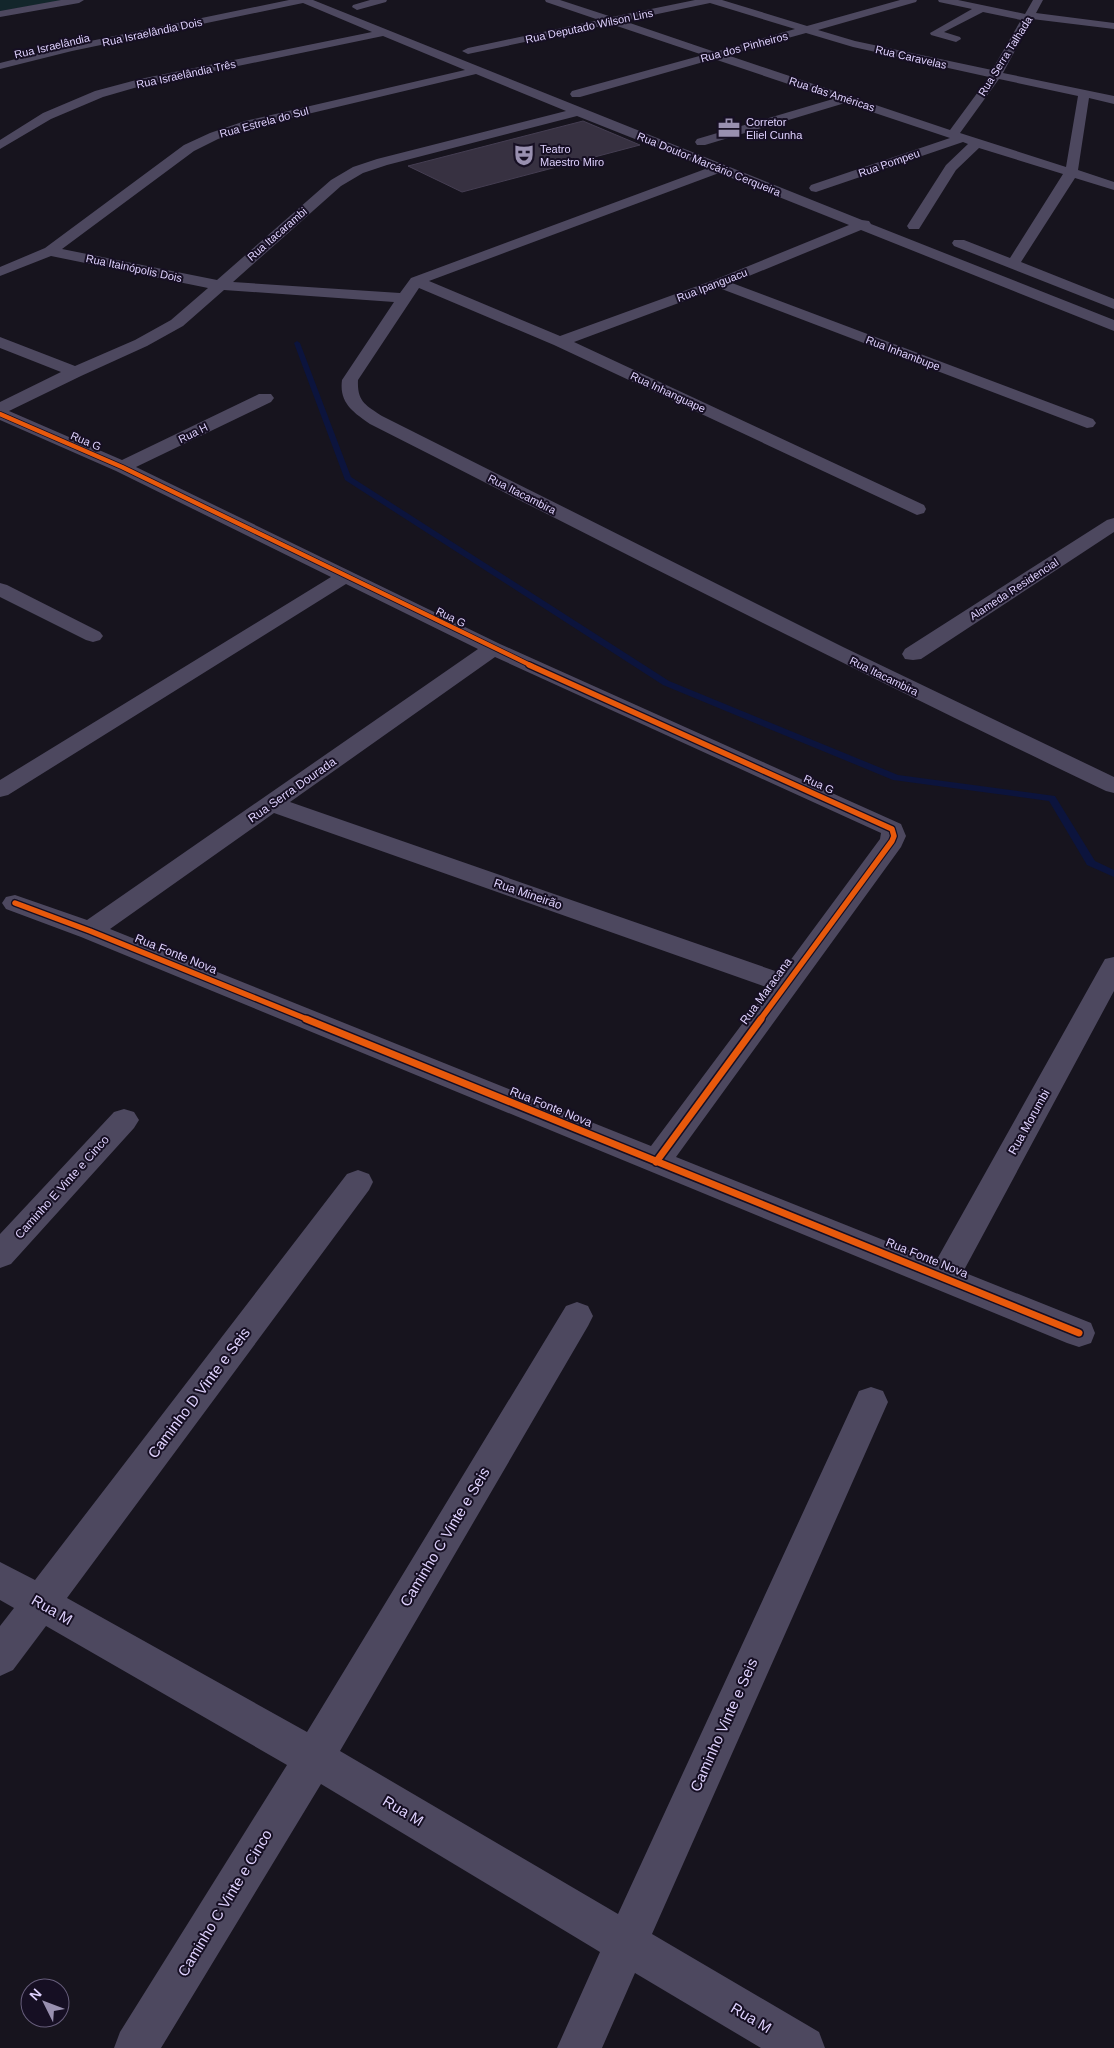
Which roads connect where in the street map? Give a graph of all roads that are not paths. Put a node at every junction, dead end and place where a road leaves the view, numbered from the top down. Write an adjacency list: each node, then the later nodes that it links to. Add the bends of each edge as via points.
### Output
1 (79, 0): 13 (street)
2 (281, 0): 22 (street, Rua Israelândia)
3 (304, 0): 19 (street, Rua Doutor Marcário Cerqueira); 24 (street, Rua Israelândia Dois, via 71,48)
4 (337, 0): 11 (street)
5 (382, 0): 11 (street)
6 (551, 0): 16 (street, Rua das Américas)
7 (711, 0): 16 (street, Rua Deputado Wilson Lins); 18 (street, Rua Caravelas)
8 (912, 0): 18 (street, Rua dos Pinheiros)
9 (943, 0): 12 (street)
10 (1038, 0): 15 (street, Rua Serra Talhada)
11 (357, 7): 14 (street)
12 (982, 8): 15 (street); 20 (street, via 935,32)
13 (0, 14)
14 (376, 15)
15 (1029, 17): 17 (street); 26 (street, Rua Serra Talhada)
16 (612, 21): 21 (street, Rua das Américas); 23 (street, Rua Deputado Wilson Lins, via 464,50)
17 (1114, 26)
18 (808, 30): 21 (street, Rua dos Pinheiros); 26 (street, Rua Caravelas, via 853,44)
19 (382, 33): 25 (street, Rua Doutor Marcário Cerqueira); 36 (street, Rua Israelândia Três, via 99,94 47,116)
20 (956, 39)
21 (714, 55): 28 (street, Rua das Américas); 30 (street, Rua dos Pinheiros, via 571,92)
22 (0, 58)
23 (486, 58)
24 (0, 66)
25 (476, 70): 31 (street, Rua Doutor Marcário Cerqueira); 45 (street, Rua Estrela do Sul, via 245,125 214,136 189,148)
26 (995, 76): 27 (street, Rua Caravelas); 32 (street, Rua Serra Talhada)
27 (1084, 94): 29 (street, Rua Caravelas); 39 (street)
28 (844, 99): 32 (street, Rua das Américas); 33 (street)
29 (1114, 100)
30 (594, 101)
31 (578, 112): 35 (street, Rua Doutor Marcário Cerqueira); 49 (street, Rua Itacarambi, via 358,170 336,183)
32 (958, 136): 34 (street, Rua das Américas); 42 (street, Rua Pompeu)
33 (693, 140): 35 (street); 37 (street, Rua Doutor Marcário Cerqueira, via 721,150)
34 (978, 143): 39 (street, Rua das Américas); 46 (street, via 951,168 910,224)
35 (658, 144): 37 (street, Rua Doutor Marcário Cerqueira)
36 (0, 145)
37 (690, 156): 38 (street, Rua Doutor Marcário Cerqueira)
38 (721, 168): 44 (street, Rua Doutor Marcário Cerqueira); 50 (street)
39 (1071, 173): 41 (street, Rua das Américas); 46 (street)
40 (802, 182): 42 (street)
41 (1114, 186)
42 (816, 188): 43 (street)
43 (834, 195)
44 (864, 224): 48 (street, Rua Ipanguacu); 52 (street, Rua Doutor Marcário Cerqueira)
45 (50, 251): 47 (street, Rua Estrela do Sul); 49 (street, Rua Itainópolis Dois)
46 (1013, 264): 51 (street)
47 (0, 272)
48 (719, 283): 54 (street, Rua Ipanguacu); 59 (street, Rua Inhambupe)
49 (218, 285): 50 (street, Rua Itainópolis Dois); 55 (street, Rua Itacarambi, via 177,323)
50 (411, 290): 54 (street, Rua Inhanguape); 68 (street, Rua Itacambira, via 350,380 348,392 354,405 376,420 722,596)
51 (1114, 304)
52 (1114, 326)
53 (0, 342): 55 (street)
54 (560, 342): 61 (street, Rua Inhanguape)
55 (75, 372): 57 (street, Rua Itacarambi)
56 (264, 398): 60 (street, Rua H)
57 (0, 409)
58 (0, 414): 60 (street, Rua G)
59 (1087, 423)
60 (122, 467): 63 (street, Rua G)
61 (917, 509)
62 (1114, 524): 67 (street, Alameda Residencial)
63 (344, 576): 66 (street, Rua G); 69 (street)
64 (0, 589): 65 (street)
65 (93, 636)
66 (493, 648): 70 (street, Rua Serra Dourada); 71 (street, Rua G, via 878,821)
67 (913, 654)
68 (1114, 786)
69 (0, 790)
70 (272, 804): 73 (street, Rua Serra Dourada); 75 (street, Rua Mineirão)
71 (894, 832): 75 (street, Rua Maracana, via 892,841)
72 (15, 903): 73 (street, Rua Fonte Nova)
73 (90, 931): 77 (street, Rua Fonte Nova)
74 (1114, 966): 80 (street, Rua Morumbi)
75 (785, 984): 77 (street, Rua Maracana)
76 (124, 1120): 79 (street, Caminho E Vinte e Cinco)
77 (656, 1162): 80 (street, Rua Fonte Nova)
78 (358, 1182): 85 (street, Caminho D Vinte e Seis)
79 (0, 1255)
80 (944, 1277): 82 (street, Rua Fonte Nova)
81 (576, 1316): 87 (street, Caminho C Vinte e Seis)
82 (1078, 1333)
83 (871, 1402): 88 (street, Caminho Vinte e Seis)
84 (0, 1580): 85 (street, Rua M)
85 (41, 1604): 86 (street, Caminho D Vinte e Seis); 87 (street, Rua M)
86 (0, 1657)
87 (314, 1758): 88 (street, Rua M); 89 (street, Caminho C Vinte e Cinco)
88 (625, 1943): 90 (street, Caminho Vinte e Seis); 91 (street, Rua M)
89 (136, 2048)
90 (579, 2048)
91 (803, 2048)

